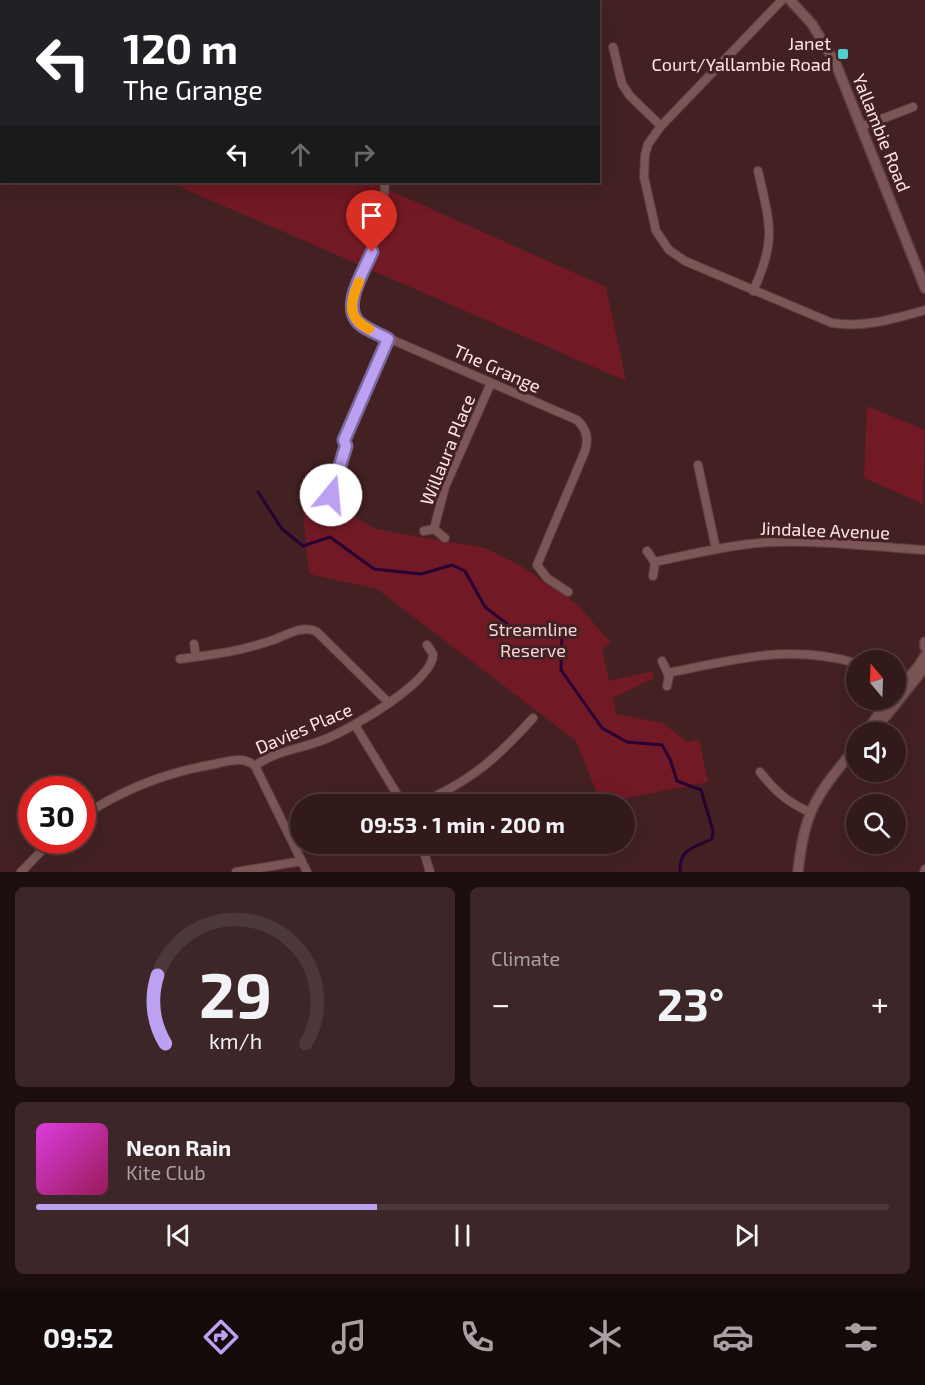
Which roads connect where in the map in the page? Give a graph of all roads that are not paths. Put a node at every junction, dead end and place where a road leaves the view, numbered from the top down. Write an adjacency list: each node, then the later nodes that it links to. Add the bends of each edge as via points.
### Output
1 (782, 0): 5 (street)
2 (790, 0): 6 (street, Yallambie Road, via 830,52)
3 (613, 47): 5 (street, via 622,84)
4 (913, 107): 6 (street)
5 (661, 126): 10 (street, via 648,144 643,166 656,231 675,256)
6 (861, 127): 9 (street, Yallambie Road)
7 (758, 171): 10 (street, via 770,236 766,261)
8 (385, 183): 12 (street, The Grange, via 378,232 352,307 360,324)
9 (925, 288)
10 (753, 291): 11 (street, via 844,325 875,324)
11 (925, 309)
12 (388, 339): 13 (street, The Grange); 15 (street, via 344,440 346,446)
13 (491, 383): 16 (street, Willaura Place, via 445,487); 24 (street, The Grange, via 577,420 586,433 585,452 537,565 547,578)
14 (698, 465): 19 (street)
15 (331, 495)
16 (434, 529): 17 (street, Willaura Place); 18 (street, Willaura Place)
17 (423, 531)
18 (445, 538)
19 (716, 549): 20 (street, Jindalee Avenue, via 797,542); 22 (street, Jindalee Avenue)
20 (925, 550)
21 (647, 551): 22 (street)
22 (654, 562): 23 (street)
23 (652, 576)
24 (568, 592)
25 (925, 642): 28 (street)
26 (194, 644): 30 (street)
27 (427, 645): 39 (street, Davies Place, via 433,654 432,664)
28 (925, 647)
29 (925, 656): 36 (street)
30 (196, 657): 31 (street); 39 (street, via 244,650 311,629)
31 (180, 659)
32 (662, 661): 35 (street)
33 (846, 661): 35 (street, via 815,655 772,654)
34 (925, 667): 37 (street)
35 (668, 673): 38 (street)
36 (906, 680)
37 (906, 681)
38 (667, 686)
39 (388, 703): 43 (street, Davies Place)
40 (890, 710): 42 (street)
41 (533, 718): 48 (street, via 501,754)
42 (880, 722)
43 (355, 725): 45 (street, Davies Place, via 310,745 271,756); 47 (street)
44 (846, 760): 50 (street)
45 (255, 766): 49 (street, via 237,760 166,775); 53 (street)
46 (760, 772): 50 (street, via 787,801)
47 (397, 794)
48 (440, 794)
49 (96, 809)
50 (810, 812): 58 (street)
51 (38, 854): 54 (street)
52 (424, 854): 57 (street)
53 (302, 861): 55 (street); 56 (street)
54 (21, 872)
55 (236, 872)
56 (307, 872)
57 (430, 872)
58 (798, 872)

